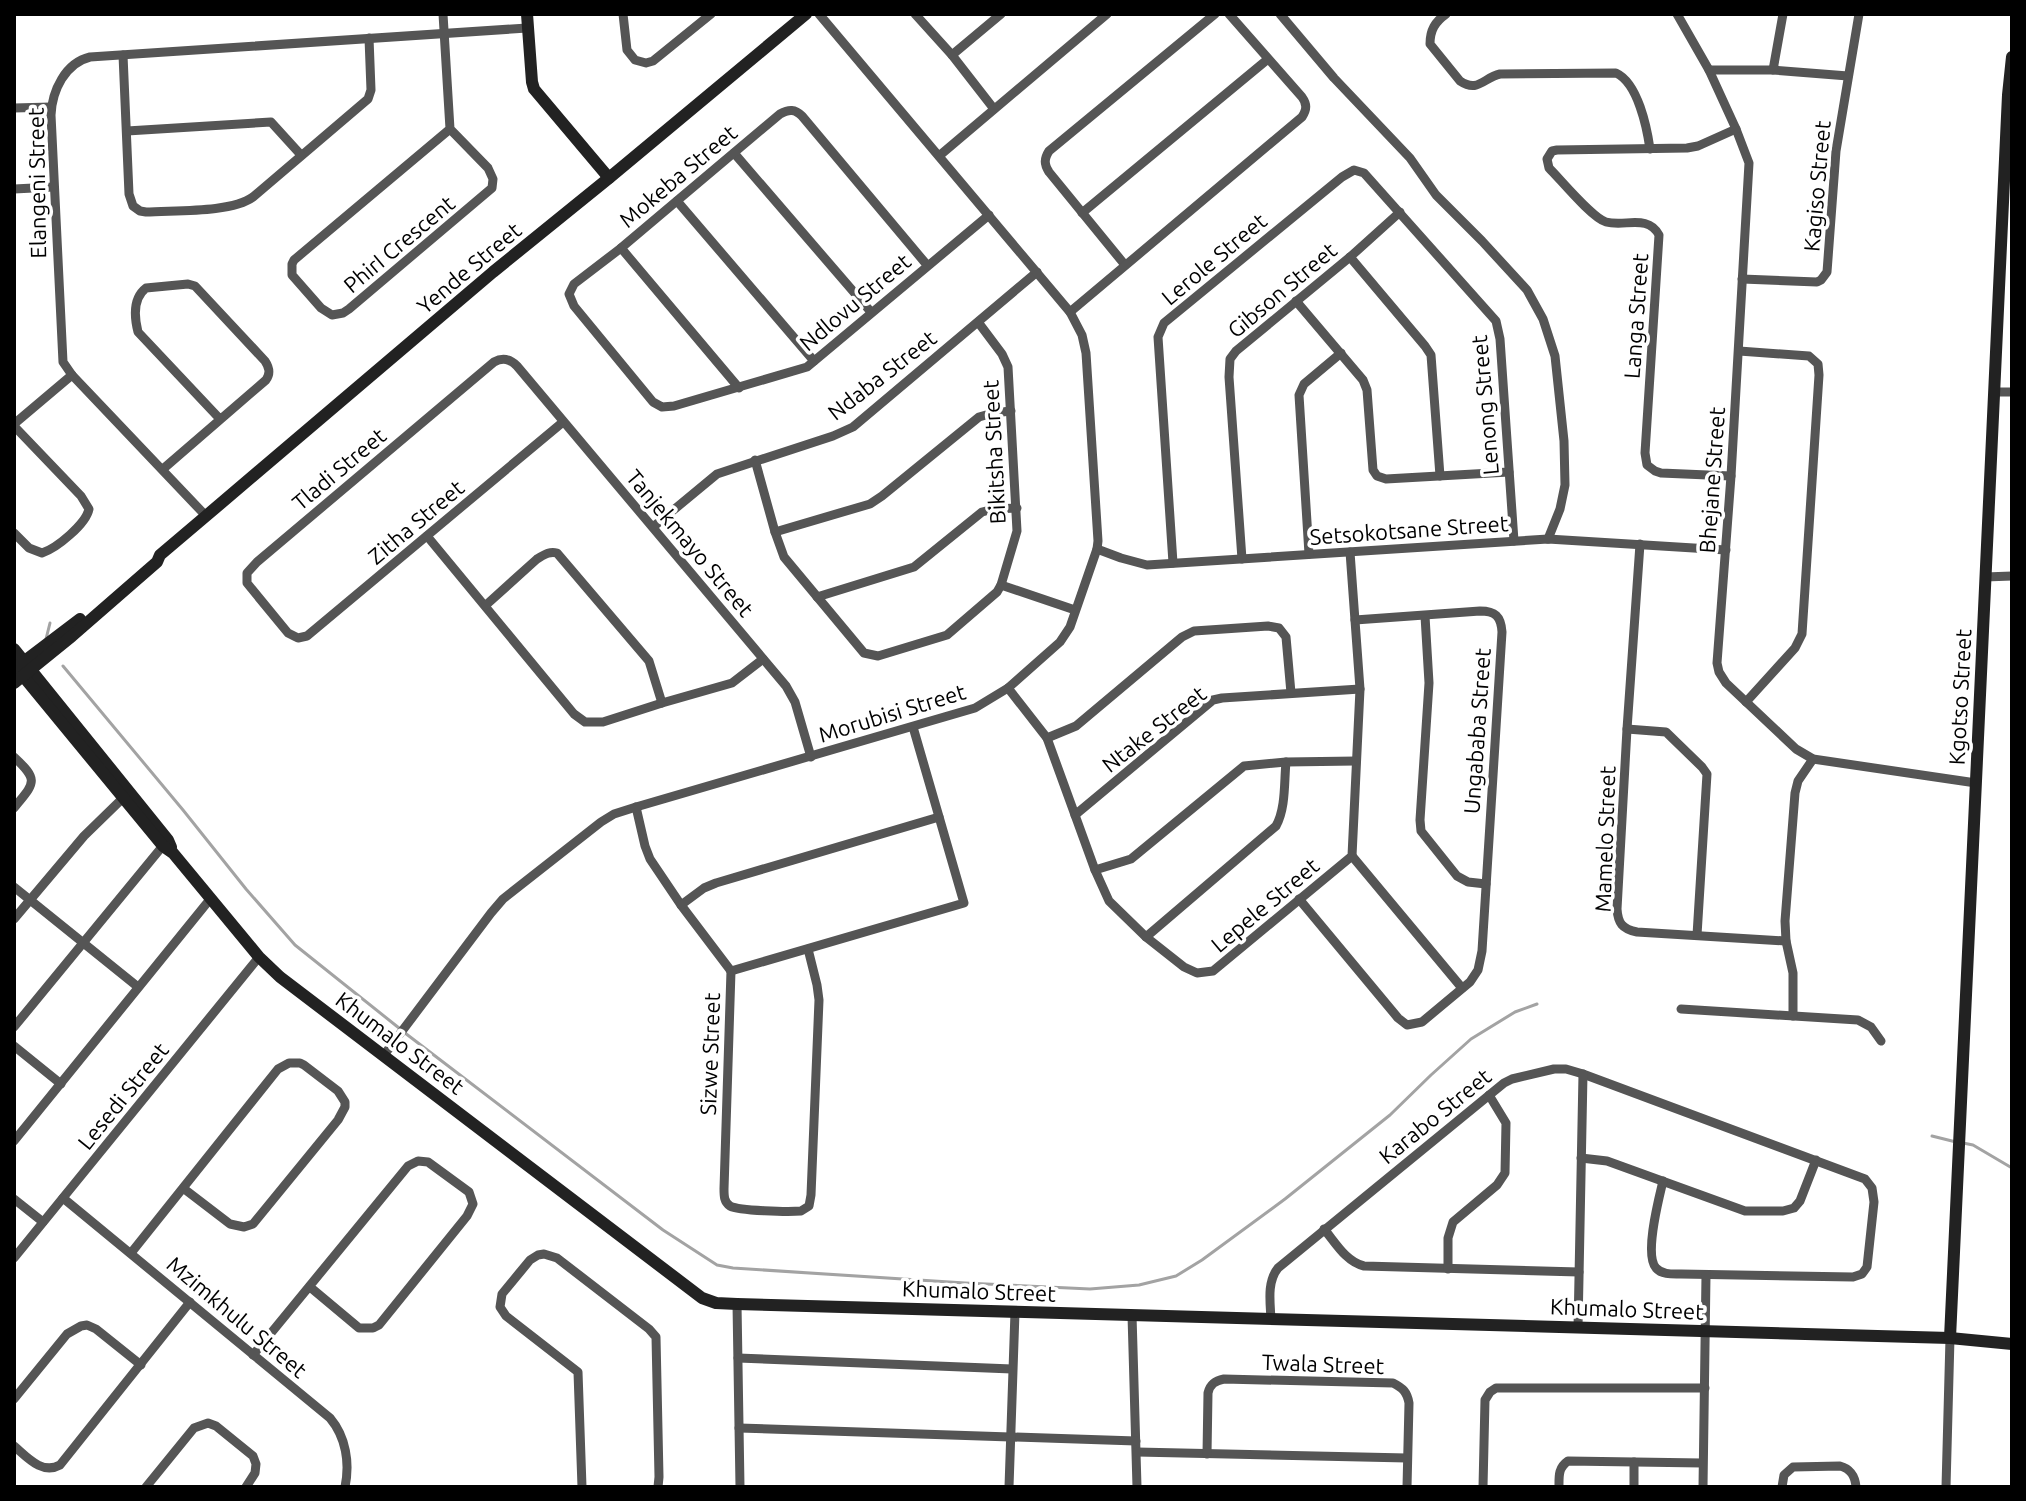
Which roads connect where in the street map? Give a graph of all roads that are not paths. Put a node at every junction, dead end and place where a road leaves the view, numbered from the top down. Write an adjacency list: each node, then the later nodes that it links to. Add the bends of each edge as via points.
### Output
1 (443, 14): 17 (street)
2 (623, 14): 3 (street, via 627,50 646,63)
3 (711, 14)
4 (806, 14): 38 (street, Yende Street)
5 (819, 14): 36 (street, Morubisi Street)
6 (915, 14): 20 (street)
7 (1001, 14): 20 (street)
8 (1107, 14): 29 (street)
9 (1215, 14): 43 (street, via 1049,151 1046,166)
10 (1229, 14): 22 (street)
11 (1280, 14): 78 (street, via 1410,158 1436,195 1527,290 1543,319 1555,356 1565,485)
12 (1446, 14): 33 (street, via 1433,26 1430,44 1466,85 1476,86 1500,74 1616,73 1629,83 1646,122)
13 (1783, 14): 24 (street)
14 (1859, 14): 25 (street, Kagiso Street)
15 (1680, 16): 23 (street, Bhejane Street)
16 (527, 21): 17 (street, Elangeni Street); 38 (street, via 534,89)
17 (444, 33): 18 (street, Elangeni Street); 30 (street)
18 (369, 38): 19 (street, Elangeni Street); 35 (street, via 370,95)
19 (123, 55): 27 (street, Elangeni Street, via 77,61 59,84); 32 (street)
20 (952, 55): 29 (street)
21 (2012, 57): 26 (street, Kgotso Street)
22 (1268, 59): 43 (street); 48 (street, via 1305,101 1302,117)
23 (1709, 70): 24 (street); 31 (street, Bhejane Street)
24 (1773, 70): 25 (street)
25 (1848, 76): 50 (street, Kagiso Street, via 1825,277 1810,283)
26 (2010, 95): 61 (street, Kgotso Street)
27 (51, 107): 28 (street); 39 (street, Elangeni Street)
28 (14, 108)
29 (994, 109): 36 (street)
30 (450, 129): 30 (street, PhirI Crescent, via 492,174 492,188 349,309 326,313 295,281 294,260)
31 (1736, 129): 33 (street, Langa Street, via 1693,147); 50 (street, Bhejane Street, via 1749,168)
32 (127, 131): 35 (street, via 271,122); 35 (street, via 129,194 140,211 243,204)
33 (1650, 149): 71 (street, Langa Street, via 1557,150 1549,154 1547,164 1599,219 1647,223 1659,235 1647,465 1661,473)
34 (734, 153): 41 (street, Mokeba Street); 47 (street, Mokeba Street, via 780,114 795,110); 52 (street)
35 (301, 155)
36 (939, 156): 44 (street, Morubisi Street)
37 (1364, 173): 42 (street, Lenong Street); 86 (street, Lerole Street, via 1354,170 1342,177 1160,330)
38 (609, 178): 73 (street, Yende Street)
39 (53, 187): 40 (street); 59 (street, Elangeni Street, via 62,356)
40 (14, 189)
41 (677, 201): 45 (street, Mokeba Street); 57 (street)
42 (1400, 212): 46 (street, Gibson Street); 69 (street, Lenong Street, via 1499,328)
43 (1082, 213): 48 (street)
44 (989, 215): 47 (street, Ndlovu Street); 49 (street, Morubisi Street)
45 (621, 248): 60 (street, Mokeba Street); 60 (street, Ndlovu Street, via 574,284 570,299 653,402 674,406)
46 (1350, 257): 51 (street, Gibson Street); 70 (street, via 1431,355)
47 (927, 265): 52 (street, Ndlovu Street)
48 (1125, 265): 53 (street)
49 (1037, 272): 53 (street, Morubisi Street); 54 (street, Ndaba Street)
50 (1742, 279): 55 (street, Bhejane Street)
51 (1296, 301): 56 (street); 85 (street, Gibson Street, via 1230,359)
52 (871, 312): 57 (street, Ndlovu Street)
53 (1070, 312): 81 (street, Morubisi Street, via 1086,353)
54 (978, 322): 63 (street, Bikitsha Street, via 1006,359); 67 (street, Ndaba Street, via 853,427)
55 (1739, 351): 71 (street, Bhejane Street); 104 (street, via 1809,356 1818,364 1819,375 1802,634)
56 (1341, 353): 70 (street, via 1365,385 1377,476); 84 (street, via 1304,384 1299,395)
57 (814, 361): 60 (street, Ndlovu Street)
58 (517, 366): 65 (street, Tanjekmayo Street); 95 (street, Tladi Street, via 504,359 494,362 250,568 245,578 250,589)
59 (72, 375): 66 (street); 68 (street, Elangeni Street)
60 (739, 388)
61 (1994, 392): 62 (street); 88 (street, Kgotso Street)
62 (2012, 392)
63 (1011, 411): 72 (street, Bikitsha Street); 75 (street, via 979,417 870,504)
64 (219, 418): 64 (street, via 266,380 268,365 195,286 146,288 136,300 138,332); 68 (street)
65 (563, 422): 74 (street, Tanjekmayo Street); 77 (street, Zitha Street)
66 (14, 425): 76 (street, via 89,509 84,522 48,552 34,551)
67 (755, 460): 74 (street, Ndaba Street, via 717,474); 75 (street, Bikitsha Street)
68 (163, 469): 73 (street, Elangeni Street)
69 (1509, 472): 70 (street); 79 (street, Lenong Street)
70 (1440, 476)
71 (1731, 476): 82 (street, Bhejane Street)
72 (1017, 508): 89 (street, Bikitsha Street, via 1015,541); 90 (street, via 982,512 914,567)
73 (206, 516): 98 (street, Yende Street)
74 (653, 527): 97 (street, Tanjekmayo Street)
75 (775, 532): 90 (street, Bikitsha Street, via 784,557)
76 (14, 533)
77 (427, 536): 91 (street); 95 (street, Zitha Street, via 307,636)
78 (1548, 539): 79 (street, Setsokotsane Street); 80 (street, Setsokotsane Street)
79 (1514, 541): 83 (street, Setsokotsane Street)
80 (1640, 544): 82 (street, Setsokotsane Street); 107 (street, Mamelo Street)
81 (1097, 549): 86 (street, Setsokotsane Street, via 1147,565); 92 (street, Morubisi Street)
82 (1726, 550): 104 (street, Bhejane Street, via 1717,663 1722,678)
83 (1350, 552): 84 (street, Setsokotsane Street); 94 (street, Lepele Street)
84 (1309, 554): 85 (street, Setsokotsane Street)
85 (1242, 559): 86 (street, Setsokotsane Street)
86 (1173, 563)
87 (2012, 576): 88 (street)
88 (1985, 577): 114 (street, Kgotso Street)
89 (1001, 585): 90 (street, Bikitsha Street, via 953,632 878,656 859,649); 92 (street)
90 (817, 597)
91 (486, 605): 105 (street, via 581,721 603,722); 105 (street, via 537,559 557,553 649,661)
92 (1075, 610): 99 (street, Morubisi Street, via 1060,642)
93 (1425, 616): 94 (street, Ungababa Street); 123 (street, via 1429,683 1421,831 1457,876); 123 (street, Ungababa Street, via 1487,611 1497,614 1502,624)
94 (1355, 620): 100 (street, Lepele Street)
95 (288, 633)
96 (14, 649): 98 (street, Khumalo Street)
97 (763, 659): 105 (street, via 732,683); 110 (street, Tanjekmayo Street, via 790,693)
98 (20, 670): 103 (street, Khumalo Street); 120 (street, Khumalo Street)
99 (1008, 688): 106 (street, Morubisi Street, via 975,708); 108 (street, Lepele Street)
100 (1360, 689): 102 (street, Ntake Street); 112 (street, Lepele Street)
101 (14, 690): 103 (street)
102 (1291, 693): 108 (street, via 1286,637 1279,628 1194,631 1076,726); 118 (street, Ntake Street, via 1213,700)
103 (43, 698): 115 (street, Khumalo Street)
104 (1746, 702): 111 (street, Bhejane Street)
105 (662, 703)
106 (913, 727): 110 (street, Morubisi Street); 119 (street)
107 (1627, 729): 130 (street, via 1666,732 1707,774); 130 (street, Mamelo Street, via 1617,917 1629,930)
108 (1047, 738): 118 (street, Lepele Street)
109 (14, 757): 117 (street, via 32,778)
110 (811, 757): 116 (street, Morubisi Street)
111 (1813, 759): 114 (street, Bhejane Street); 132 (street, via 1796,786)
112 (1356, 761): 113 (street); 121 (street, Lepele Street)
113 (1286, 762): 122 (street, via 1240,768 1131,859); 131 (street, via 1276,826)
114 (1976, 783): 170 (street, Kgotso Street)
115 (123, 798): 120 (street, Khumalo Street); 126 (street)
116 (636, 807): 128 (street, via 647,853); 144 (street, Morubisi Street, via 601,822 503,899)
117 (14, 808)
118 (1075, 815): 122 (street, Lepele Street)
119 (939, 817): 128 (street, via 716,883); 134 (street, Sizwe Street, via 964,903)
120 (168, 847): 125 (street, Khumalo Street); 133 (street)
121 (1352, 856): 127 (street, Lepele Street); 138 (street)
122 (1095, 870): 131 (street, Lepele Street, via 1113,907)
123 (1486, 884): 138 (street, Ungababa Street, via 1480,965)
124 (14, 887): 126 (street)
125 (211, 898): 135 (street, Khumalo Street); 137 (street)
126 (30, 899): 129 (street); 133 (street)
127 (1299, 899): 131 (street, Lepele Street, via 1207,973 1184,967); 138 (street, via 1407,1025 1422,1022)
128 (681, 905): 136 (street)
129 (14, 919)
130 (1697, 935): 132 (street, Mamelo Street)
131 (1146, 937)
132 (1786, 941): 140 (street)
133 (84, 942): 137 (street); 141 (street)
134 (808, 949): 136 (street, Sizwe Street); 136 (street, Sizwe Street, via 819,1000 811,1195 806,1209 740,1209 726,1201)
135 (259, 957): 144 (street, Khumalo Street); 153 (street, Lesedi Street)
136 (731, 971)
137 (138, 987): 146 (street)
138 (1462, 988)
139 (1681, 1009): 140 (street)
140 (1793, 1016): 142 (street, via 1858,1020)
141 (14, 1027)
142 (1881, 1041)
143 (14, 1046): 146 (street)
144 (384, 1055): 164 (street, Khumalo Street, via 691,1291 716,1303)
145 (1583, 1074): 147 (street, Karabo Street, via 1554,1069 1512,1079); 149 (street); 150 (street, Karabo Street)
146 (61, 1084): 148 (street)
147 (1489, 1095): 156 (street, Karabo Street); 159 (street, via 1506,1123 1505,1173 1453,1222)
148 (14, 1141)
149 (1581, 1158): 151 (street, via 1607,1161); 160 (street)
150 (1816, 1160): 151 (street, via 1797,1205 1783,1211 1740,1210); 161 (street, Karabo Street, via 1858,1175 1872,1188 1867,1267 1858,1276)
151 (1663, 1181): 161 (street, via 1653,1222 1653,1264 1662,1272)
152 (183, 1188): 152 (street, via 284,1065 304,1065 342,1095 345,1107 338,1120 253,1224 230,1224); 157 (street)
153 (63, 1198): 155 (street, Lesedi Street); 157 (street, Mzimkhulu Street)
154 (14, 1199): 155 (street)
155 (43, 1222): 158 (street, Lesedi Street)
156 (1324, 1229): 159 (street, via 1356,1264); 167 (street, Karabo Street, via 1274,1273)
157 (131, 1253): 163 (street, Mzimkhulu Street)
158 (14, 1258)
159 (1448, 1269): 160 (street)
160 (1579, 1272): 168 (street)
161 (1706, 1275): 169 (street)
162 (310, 1287): 162 (street, via 412,1163 428,1162 469,1192 473,1204 467,1216 379,1325 359,1328); 172 (street)
163 (190, 1302): 172 (street, Mzimkhulu Street); 174 (street)
164 (737, 1304): 165 (street, Khumalo Street); 173 (street)
165 (1015, 1312): 166 (street, Khumalo Street); 175 (street)
166 (1132, 1315): 167 (street, Khumalo Street); 180 (street)
167 (1271, 1319): 168 (street, Khumalo Street)
168 (1578, 1328): 169 (street, Khumalo Street)
169 (1705, 1331): 170 (street, Khumalo Street); 176 (street)
170 (1950, 1338): 171 (street, Khumalo Street); 202 (street)
171 (2012, 1344)
172 (253, 1355): 190 (street, Mzimkhulu Street, via 336,1424 347,1464)
173 (738, 1358): 175 (street); 178 (street)
174 (141, 1365): 177 (street, via 92,1326 81,1326 67,1334); 181 (street, via 60,1465 44,1468)
175 (1012, 1369): 179 (street)
176 (1705, 1388): 186 (street); 197 (street, via 1496,1388 1485,1400)
177 (14, 1399)
178 (739, 1428): 179 (street); 193 (street)
179 (1011, 1438): 180 (street); 194 (street)
180 (1136, 1441): 182 (street)
181 (14, 1446)
182 (1137, 1452): 183 (street); 195 (street)
183 (1207, 1454): 184 (street); 184 (street, Twala Street, via 1209,1388 1224,1379 1393,1383 1404,1390 1409,1403)
184 (1407, 1458): 196 (street, Twala Street)
185 (1634, 1462): 186 (street); 198 (street, via 1568,1461 1559,1472); 199 (street)
186 (1702, 1463): 200 (street)
187 (1782, 1484): 201 (street, via 1793,1467 1840,1466 1853,1474)
188 (146, 1487): 189 (street, via 194,1428 208,1423 253,1456 255,1473)
189 (246, 1487)
190 (345, 1487)
191 (582, 1487): 192 (street, via 578,1372 500,1307 502,1294 538,1255 557,1258 656,1337)
192 (658, 1487)
193 (740, 1487)
194 (1009, 1487)
195 (1137, 1487)
196 (1407, 1487)
197 (1483, 1487)
198 (1559, 1487)
199 (1634, 1487)
200 (1703, 1487)
201 (1856, 1487)
202 (1946, 1487)

